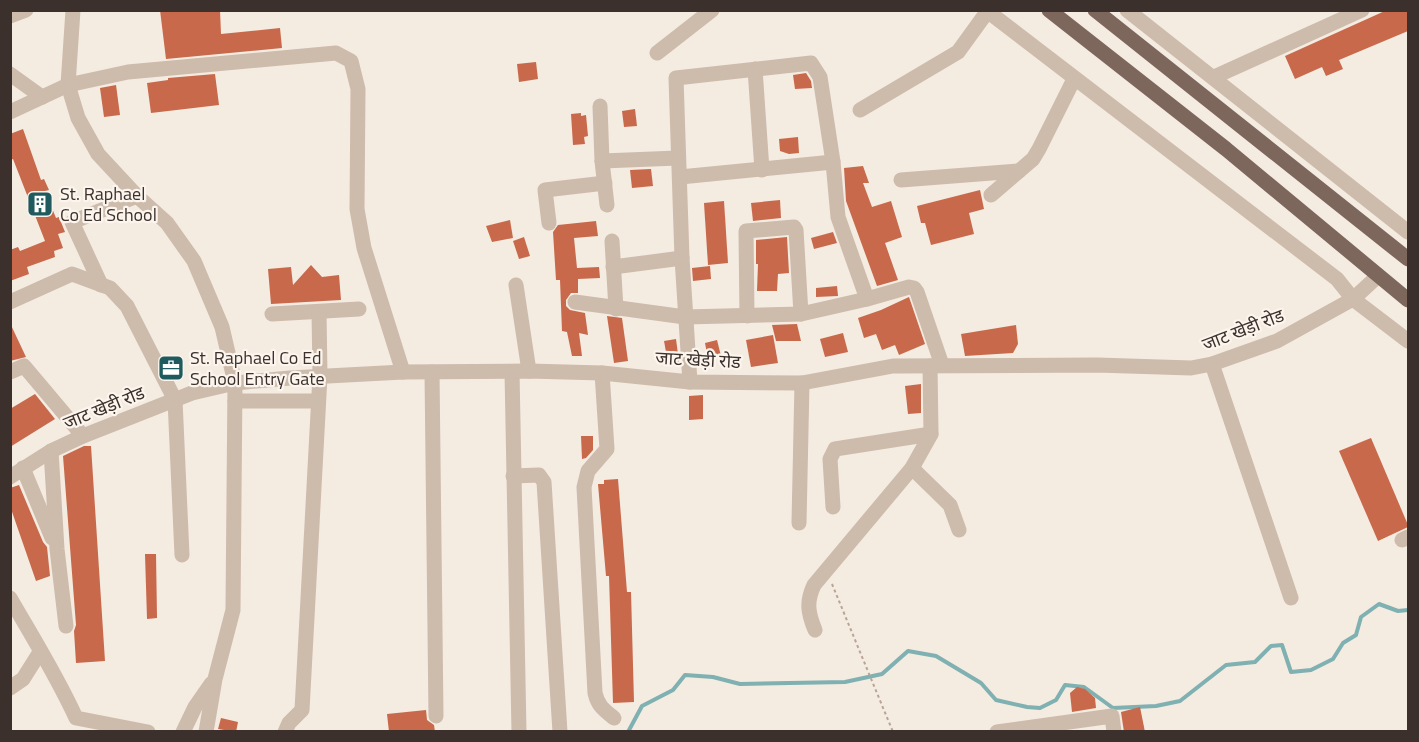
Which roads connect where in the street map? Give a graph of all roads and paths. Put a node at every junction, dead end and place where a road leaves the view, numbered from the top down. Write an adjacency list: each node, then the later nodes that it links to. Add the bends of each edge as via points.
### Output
1 (26, 10): 9 (street)
2 (73, 10): 15 (street)
3 (712, 10): 10 (street)
4 (1048, 10): 37 (main road, via 1226,149)
5 (1127, 10): 13 (street)
6 (1362, 10): 13 (street)
7 (987, 11): 14 (street); 18 (street, via 958,52)
8 (1106, 13): 35 (main road)
9 (10, 16)
10 (657, 53)
11 (755, 69): 20 (street, via 676,78); 22 (street, via 811,63 820,77); 23 (street)
12 (10, 74): 16 (street)
13 (1214, 77): 32 (street)
14 (1074, 79): 24 (street, via 1039,149); 41 (street, via 1337,279)
15 (68, 85): 16 (street); 29 (street, via 78,118 98,154); 56 (street, via 128,72 336,53 351,61 358,89 357,208 364,248)
16 (42, 98): 19 (street)
17 (600, 106): 21 (street)
18 (860, 110)
19 (10, 112)
20 (678, 158): 21 (street); 25 (street)
21 (602, 161): 27 (street)
22 (833, 162): 23 (street); 40 (street, via 838,217)
23 (762, 170): 25 (street)
24 (1019, 171): 26 (street); 28 (street)
25 (680, 177): 34 (street)
26 (901, 180)
27 (605, 183): 30 (street); 31 (street, via 546,190)
28 (991, 195)
29 (137, 196): 38 (street, via 72,222); 63 (street, via 167,223 194,261 222,327)
30 (607, 206)
31 (549, 223)
32 (1408, 232)
33 (612, 241): 36 (street)
34 (682, 258): 36 (street); 51 (street)
35 (1408, 259)
36 (613, 267): 46 (street)
37 (1377, 276): 41 (street, जाट खेड़ी रोड); 42 (main road)
38 (101, 285): 43 (street, via 72,274); 65 (street, via 110,288 127,306)
39 (516, 285): 59 (street)
40 (867, 299): 49 (street); 54 (street, via 909,286 914,288)
41 (1353, 299): 52 (street); 53 (street, जाट खेड़ी रोड, via 1277,341)
42 (1408, 300)
43 (10, 302)
44 (575, 302): 46 (street)
45 (359, 309): 47 (street)
46 (616, 309): 51 (street)
47 (319, 312): 48 (street); 61 (street)
48 (272, 314)
49 (801, 314): 50 (street); 50 (street, via 794,227 746,231)
50 (747, 316): 51 (street)
51 (685, 317): 62 (street)
52 (1408, 341)
53 (1212, 364): 54 (street, जाट खेड़ी रोड, via 1191,368); 81 (street)
54 (936, 366): 64 (street, जाट खेड़ी रोड, via 893,366); 68 (street)
55 (10, 372): 69 (street, via 24,366)
56 (403, 372): 57 (street, जाट खेड़ी रोड); 61 (street, जाट खेड़ी रोड)
57 (432, 372): 58 (street, जाट खेड़ी रोड); 87 (street)
58 (512, 372): 59 (street, जाट खेड़ी रोड); 73 (street)
59 (529, 372): 60 (street, जाट खेड़ी रोड)
60 (602, 373): 62 (street, जाट खेड़ी रोड); 88 (street, via 607,449 588,471 584,487 595,693 601,708)
61 (320, 376): 63 (street, जाट खेड़ी रोड); 67 (street)
62 (690, 382): 64 (street, जाट खेड़ी रोड)
63 (235, 383): 65 (street, जाट खेड़ी रोड); 66 (street)
64 (802, 383): 75 (street)
65 (175, 400): 69 (street, जाट खेड़ी रोड); 78 (street)
66 (235, 401): 67 (street); 85 (street, via 232,610)
67 (318, 401): 92 (street, via 302,710)
68 (931, 434): 71 (street); 74 (street, via 835,449 830,459)
69 (84, 436): 70 (street, जाट खेड़ी रोड)
70 (51, 451): 72 (street, जाट खेड़ी रोड); 77 (street)
71 (912, 468): 76 (street, via 950,505); 79 (street)
72 (17, 472): 77 (street)
73 (513, 476): 93 (street); 94 (street, via 539,476 544,482)
74 (833, 507)
75 (799, 523)
76 (959, 530)
77 (57, 549): 82 (street)
78 (182, 555)
79 (827, 571): 83 (street, via 809,596 808,612); 95 (path)
80 (10, 598): 84 (street)
81 (1291, 598)
82 (66, 626)
83 (815, 630)
84 (40, 652): 86 (street, via 23,679); 89 (street, via 76,718)
85 (215, 679): 90 (street); 91 (street)
86 (10, 688)
87 (436, 716)
88 (614, 718)
89 (148, 732)
90 (183, 732)
91 (206, 732)
92 (285, 732)
93 (519, 732)
94 (560, 732)
95 (893, 732)
96 (997, 732): 97 (street, via 1112,716)
97 (1114, 732)

